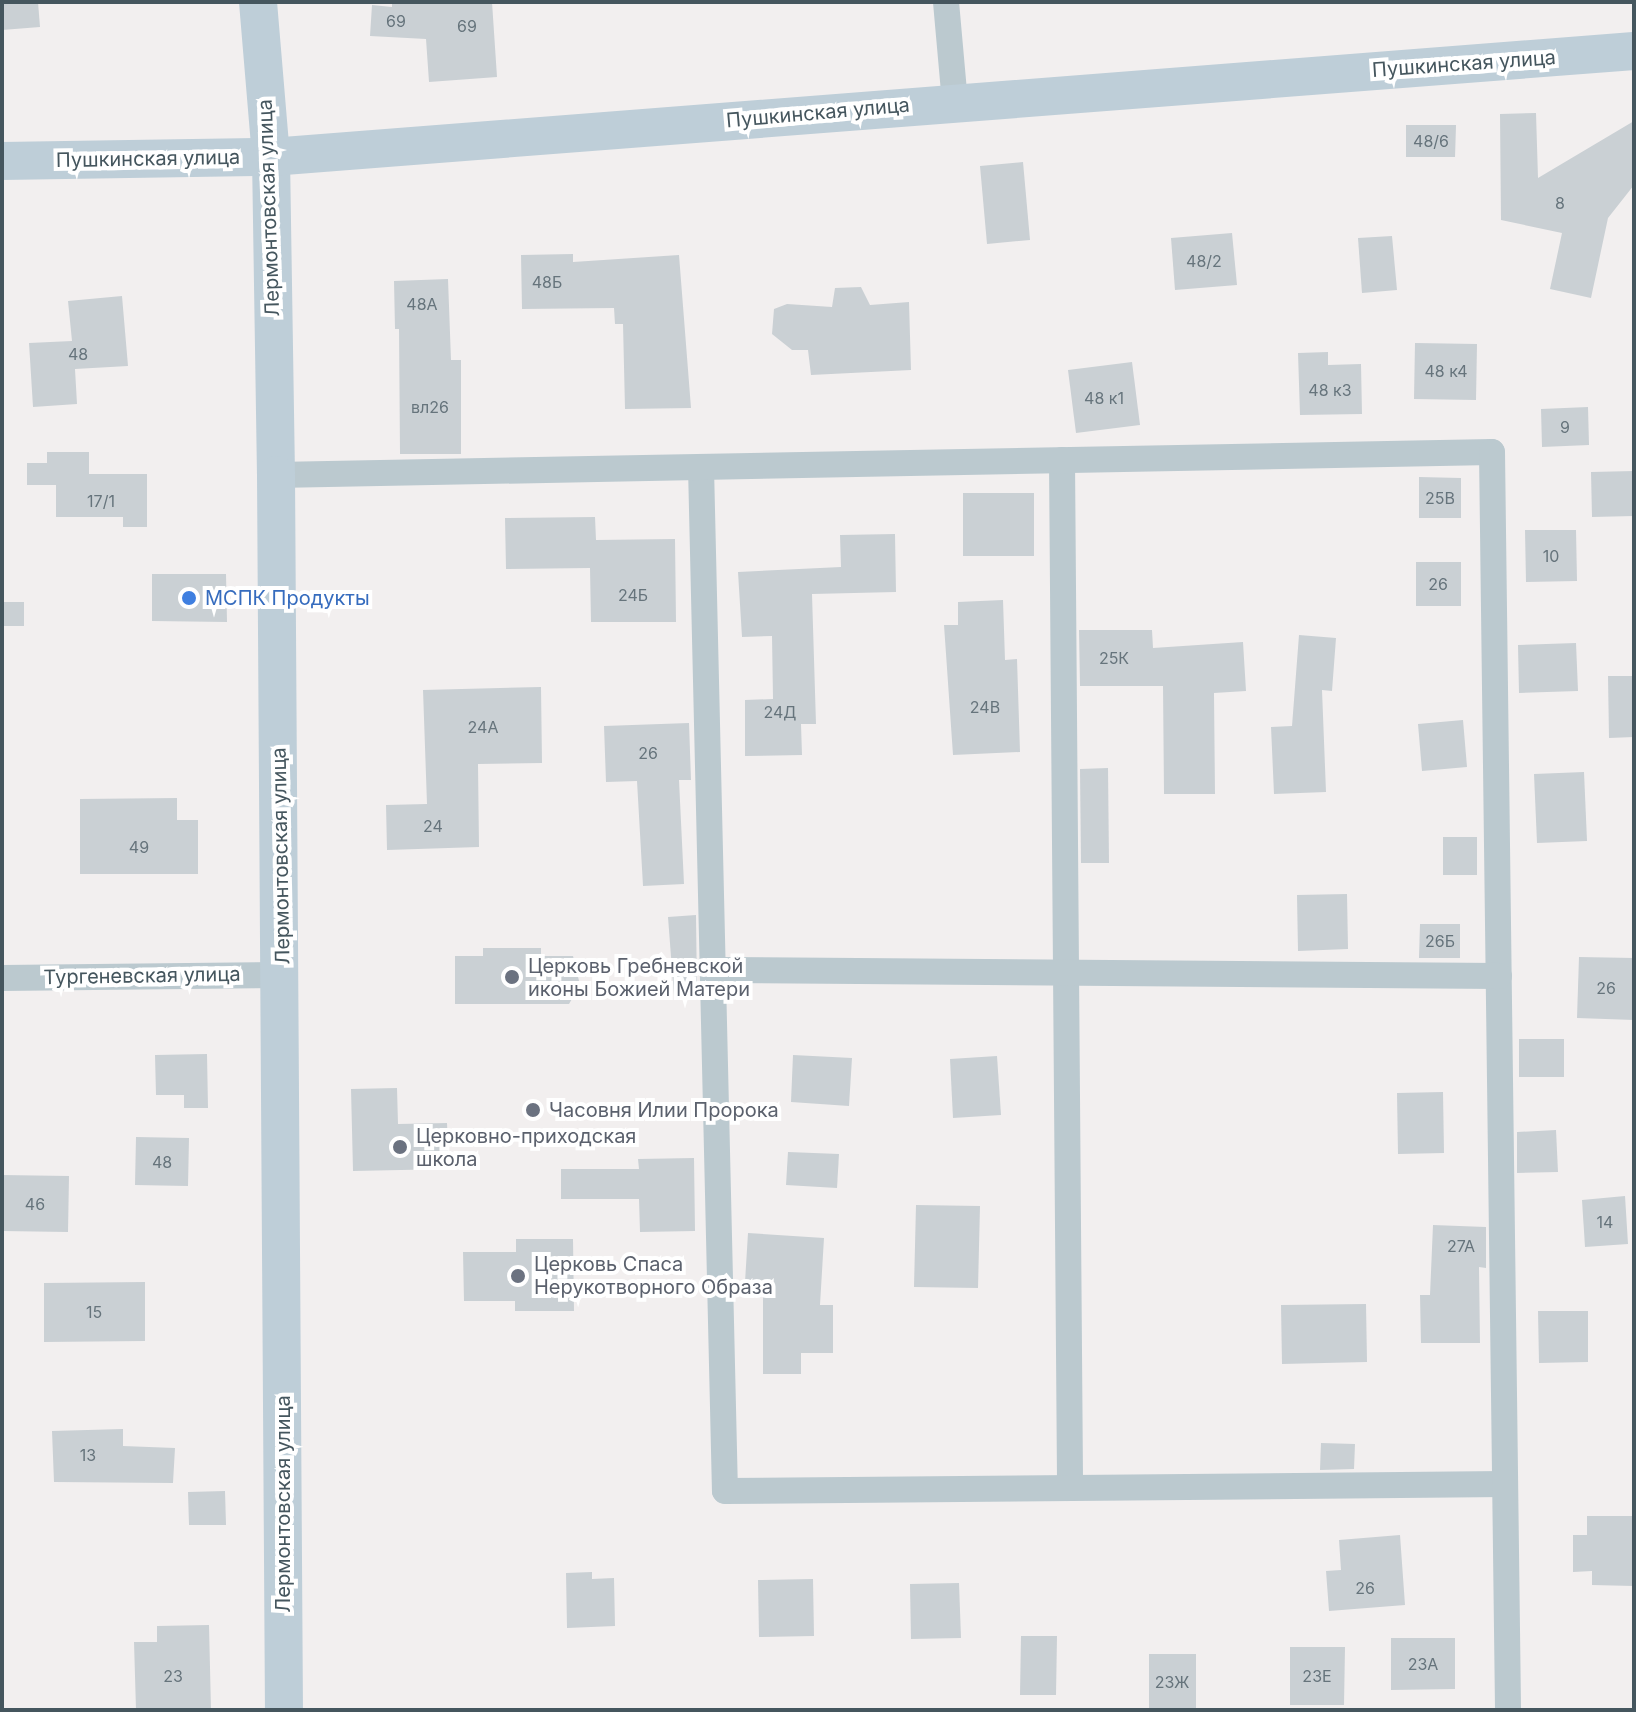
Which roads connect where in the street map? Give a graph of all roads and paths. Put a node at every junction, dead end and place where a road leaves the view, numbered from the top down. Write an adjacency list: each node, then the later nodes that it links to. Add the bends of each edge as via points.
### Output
1 (258, 2): 5 (street, Лермонтовская улица)
2 (946, 2): 4 (street)
3 (1634, 51): 4 (street, Пушкинская улица)
4 (955, 102): 5 (street, Пушкинская улица)
5 (271, 157): 6 (street, Пушкинская улица); 9 (street, Лермонтовская улица)
6 (2, 161)
7 (1062, 460): 8 (street); 11 (street); 13 (street, via 1492,452)
8 (701, 467): 9 (street); 10 (street)
9 (276, 475): 12 (street, Лермонтовская улица)
10 (716, 970): 11 (street); 16 (street, via 725,1491)
11 (1066, 973): 13 (street); 16 (street)
12 (282, 975): 14 (street, Тургеневская улица); 17 (street, Лермонтовская улица)
13 (1499, 976): 15 (street)
14 (2, 978)
15 (1505, 1484): 16 (street); 18 (street)
16 (1070, 1486)
17 (284, 1710)
18 (1508, 1710)

